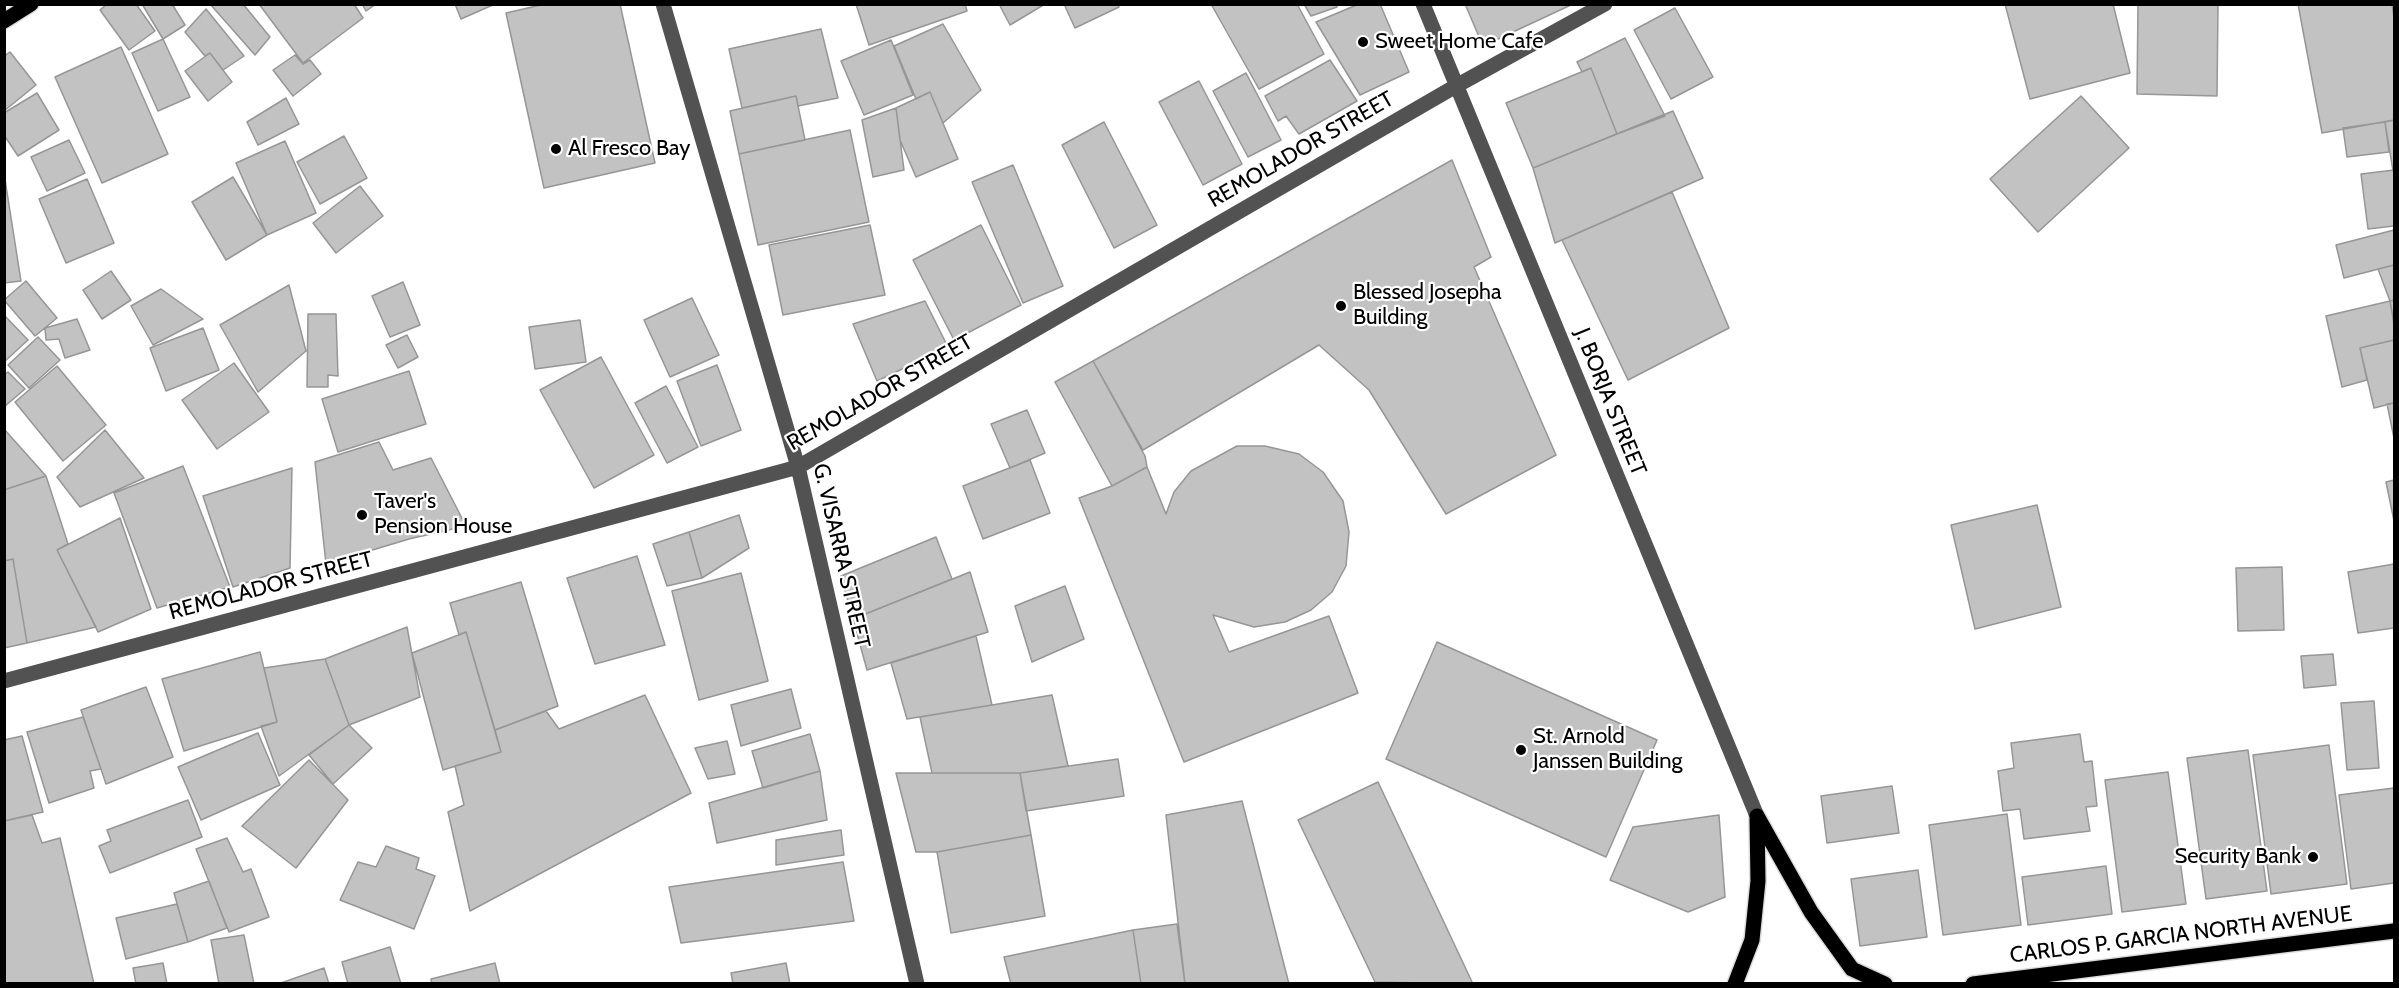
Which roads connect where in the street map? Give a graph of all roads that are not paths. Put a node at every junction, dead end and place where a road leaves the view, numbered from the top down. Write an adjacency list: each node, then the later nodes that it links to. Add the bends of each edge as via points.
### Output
1 (32, 4): 5 (main road)
2 (663, 4): 7 (street, G. VISARRA STREET)
3 (1423, 4): 6 (street, J. BORJA STREET)
4 (1605, 4): 6 (street, REMOLADOR STREET)
5 (4, 21)
6 (1456, 86): 7 (street, REMOLADOR STREET); 9 (street, J. BORJA STREET)
7 (798, 467): 8 (street, REMOLADOR STREET); 11 (street, G. VISARRA STREET)
8 (4, 681)
9 (1757, 816): 12 (main road, via 1758,881 1752,940); 13 (main road, via 1811,912 1852,969)
10 (2394, 931): 14 (main road, CARLOS P. GARCIA NORTH AVENUE)
11 (917, 984)
12 (1735, 984)
13 (1885, 984)
14 (1973, 984)

